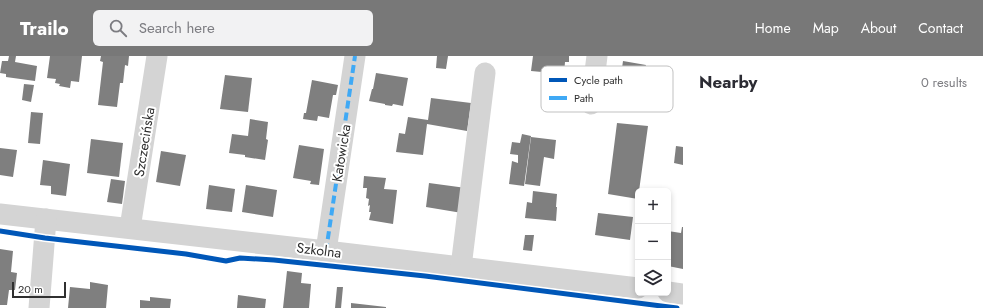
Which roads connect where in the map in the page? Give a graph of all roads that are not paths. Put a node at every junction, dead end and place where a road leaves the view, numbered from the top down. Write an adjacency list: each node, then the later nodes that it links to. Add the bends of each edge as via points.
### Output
1 (157, 56): 8 (street, Szczecińska)
2 (355, 56): 9 (street, Katowicka)
3 (597, 56): 4 (street)
4 (596, 66)
5 (485, 74): 10 (street)
6 (0, 214): 7 (street, Szkolna)
7 (46, 220): 8 (street, Szkolna); 12 (street)
8 (130, 228): 9 (street, Szkolna)
9 (326, 251): 10 (street, Szkolna)
10 (461, 267): 11 (street, Szkolna)
11 (635, 288)
12 (39, 308)

